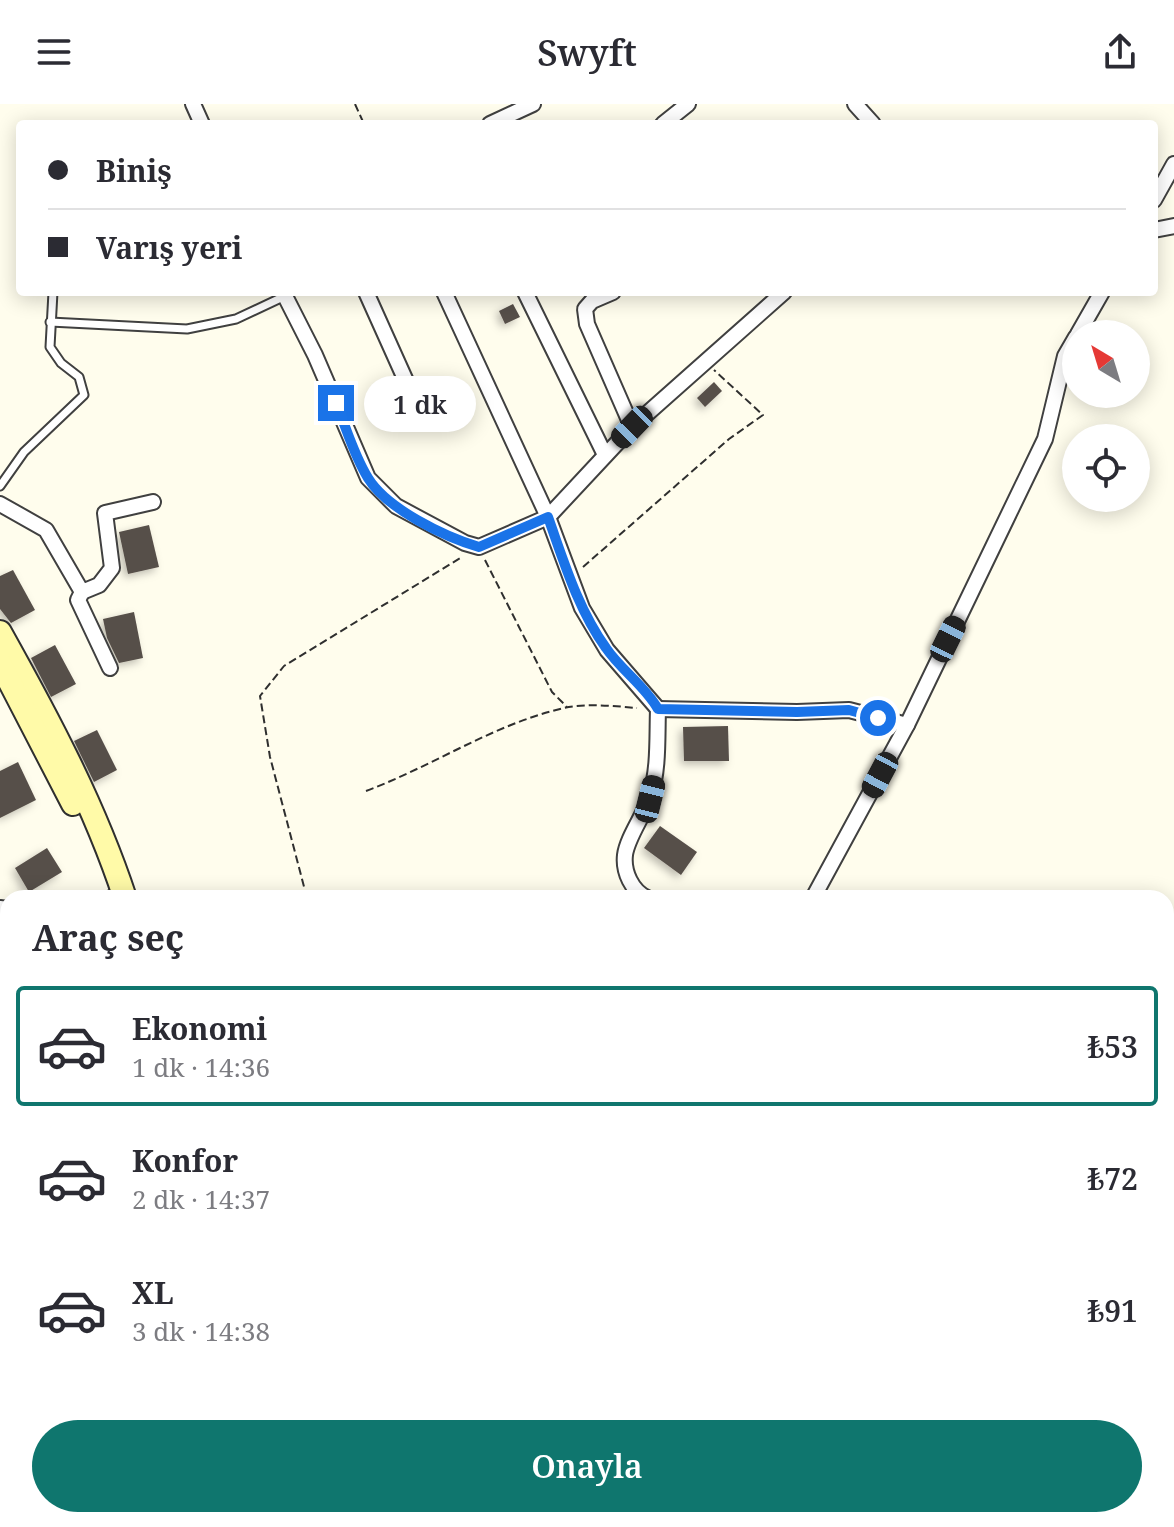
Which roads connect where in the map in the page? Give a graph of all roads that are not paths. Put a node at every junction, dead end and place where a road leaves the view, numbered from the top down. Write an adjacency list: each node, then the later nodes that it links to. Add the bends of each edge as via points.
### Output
1 (533, 104): 3 (street)
2 (688, 104): 4 (street)
3 (513, 120)
4 (668, 120)
5 (1174, 164): 6 (street)
6 (1158, 193)
7 (53, 296): 17 (lane)
8 (280, 296): 17 (lane, via 236,319 187,329)
9 (285, 296): 25 (street, via 368,478 396,506 479,547)
10 (368, 296): 19 (street)
11 (446, 296): 25 (street)
12 (527, 296): 21 (street)
13 (604, 296): 20 (street, via 585,309 587,324)
14 (780, 296): 20 (street)
15 (1100, 296): 16 (street)
16 (1086, 320)
17 (50, 322): 22 (lane, via 53,352 79,377 84,395 24,452)
18 (1062, 368): 31 (street, via 1045,439)
19 (419, 410)
20 (632, 427): 21 (street)
21 (605, 455): 25 (street)
22 (0, 486)
23 (153, 502): 26 (street, via 105,513 112,568 99,585)
24 (0, 504): 26 (street, via 46,530)
25 (548, 517): 30 (street, via 582,608 607,650)
26 (82, 592): 29 (street, via 78,600)
27 (0, 632): 33 (street, via 53,725 108,847)
28 (0, 663): 32 (street)
29 (110, 668)
30 (658, 709): 31 (street, via 849,710); 34 (street, via 650,799 625,855)
31 (907, 725): 35 (street)
32 (112, 890)
33 (114, 890)
34 (636, 890)
35 (817, 890)

